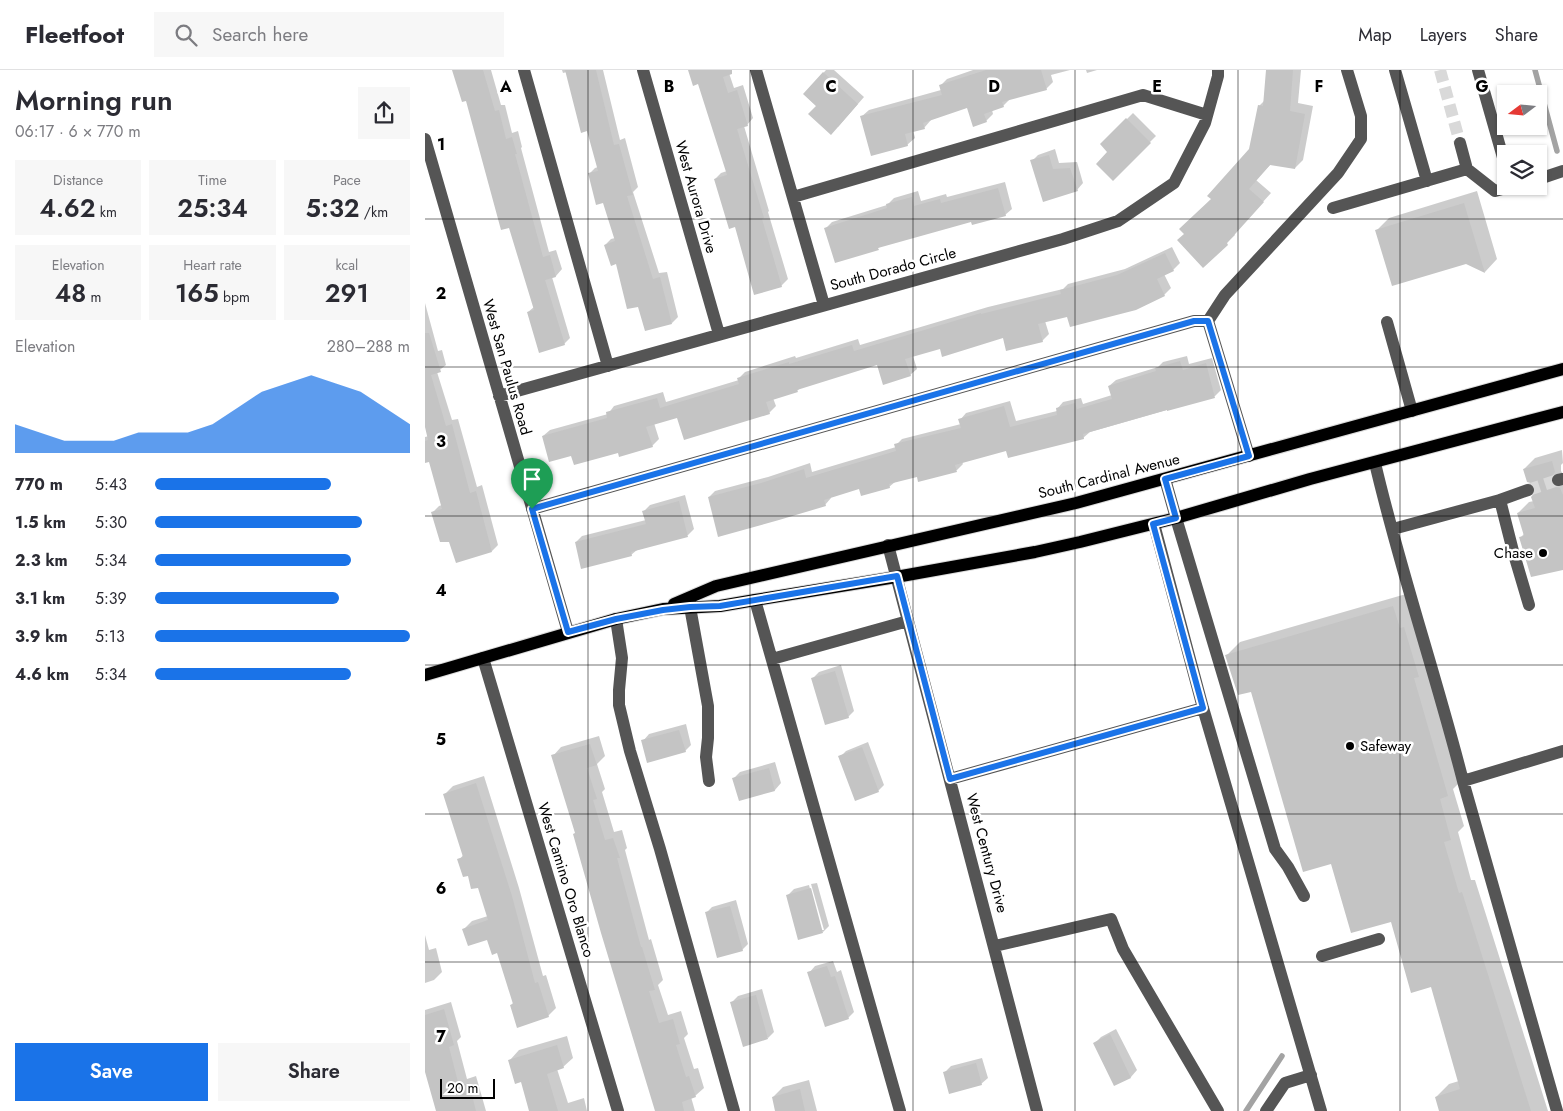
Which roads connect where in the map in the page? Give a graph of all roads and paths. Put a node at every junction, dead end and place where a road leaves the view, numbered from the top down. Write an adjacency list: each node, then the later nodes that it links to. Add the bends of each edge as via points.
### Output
1 (524, 70): 23 (street)
2 (643, 70): 22 (street, West Aurora Drive)
3 (756, 70): 17 (street)
4 (1347, 70): 20 (street, via 1361,116 1361,138 1339,173 1225,295)
5 (1395, 70): 15 (street)
6 (1478, 70): 11 (street)
7 (1218, 73): 8 (street, South Dorado Circle)
8 (1207, 115): 17 (street, via 1143,96); 19 (street, South Dorado Circle, via 1174,183 1119,221)
9 (425, 139): 25 (street, West San Paulus Road)
10 (1460, 143): 12 (street)
11 (1499, 145)
12 (1467, 169): 15 (street); 16 (street)
13 (1563, 171): 14 (street)
14 (1547, 176)
15 (1427, 181): 18 (street)
16 (1497, 191)
17 (793, 197): 19 (street)
18 (1333, 208)
19 (824, 305): 22 (street, South Dorado Circle)
20 (1208, 321): 28 (street); 33 (street, via 1194,321)
21 (1387, 322): 26 (street)
22 (719, 334): 23 (street, South Dorado Circle)
23 (608, 366): 25 (street, South Dorado Circle)
24 (1563, 369): 26 (main road, South Cardinal Avenue)
25 (499, 396): 33 (street, West San Paulus Road)
26 (1412, 411): 28 (main road, South Cardinal Avenue)
27 (1563, 412): 29 (main road, South Cardinal Avenue)
28 (1249, 456): 30 (main road, South Cardinal Avenue)
29 (1375, 463): 34 (main road, South Cardinal Avenue); 36 (street)
30 (1165, 479): 34 (street); 37 (main road, South Cardinal Avenue, via 1076,503)
31 (1528, 490): 32 (street)
32 (1500, 500): 36 (street); 40 (street)
33 (532, 509): 45 (street, West San Paulus Road)
34 (1176, 518): 35 (main road, South Cardinal Avenue); 54 (street, via 1275,849)
35 (1153, 524): 38 (main road, South Cardinal Avenue, via 1035,552); 49 (street)
36 (1393, 529): 53 (street)
37 (889, 545): 38 (street, West Century Drive); 42 (main road, South Cardinal Avenue, via 716,586)
38 (897, 576): 39 (main road, South Cardinal Avenue); 44 (street, West Century Drive)
39 (755, 600): 41 (main road, South Cardinal Avenue); 47 (street)
40 (1529, 605)
41 (690, 607): 42 (main road, South Cardinal Avenue); 52 (street, via 708,706 706,757)
42 (663, 610): 43 (main road, South Cardinal Avenue)
43 (616, 619): 45 (main road, South Cardinal Avenue); 60 (street, via 622,658 619,705 630,751)
44 (908, 621): 47 (street); 51 (street, West Century Drive)
45 (568, 632): 46 (main road, South Cardinal Avenue)
46 (483, 658): 48 (main road, South Cardinal Avenue); 59 (street, West Camino Oro Blanco)
47 (772, 659): 61 (street)
48 (425, 675)
49 (1203, 708): 51 (street); 58 (street)
50 (1563, 751): 53 (street)
51 (950, 779): 56 (street, West Century Drive)
52 (709, 781)
53 (1463, 782): 66 (street)
54 (1304, 896)
55 (1379, 940): 57 (street)
56 (995, 946): 62 (street, West Century Drive); 63 (street, via 1111,919 1123,949)
57 (1322, 956)
58 (1311, 1075): 64 (street, via 1285,1083); 65 (street)
59 (618, 1111)
60 (734, 1111)
61 (900, 1111)
62 (1037, 1111)
63 (1218, 1111)
64 (1267, 1111)
65 (1321, 1111)
66 (1557, 1111)

